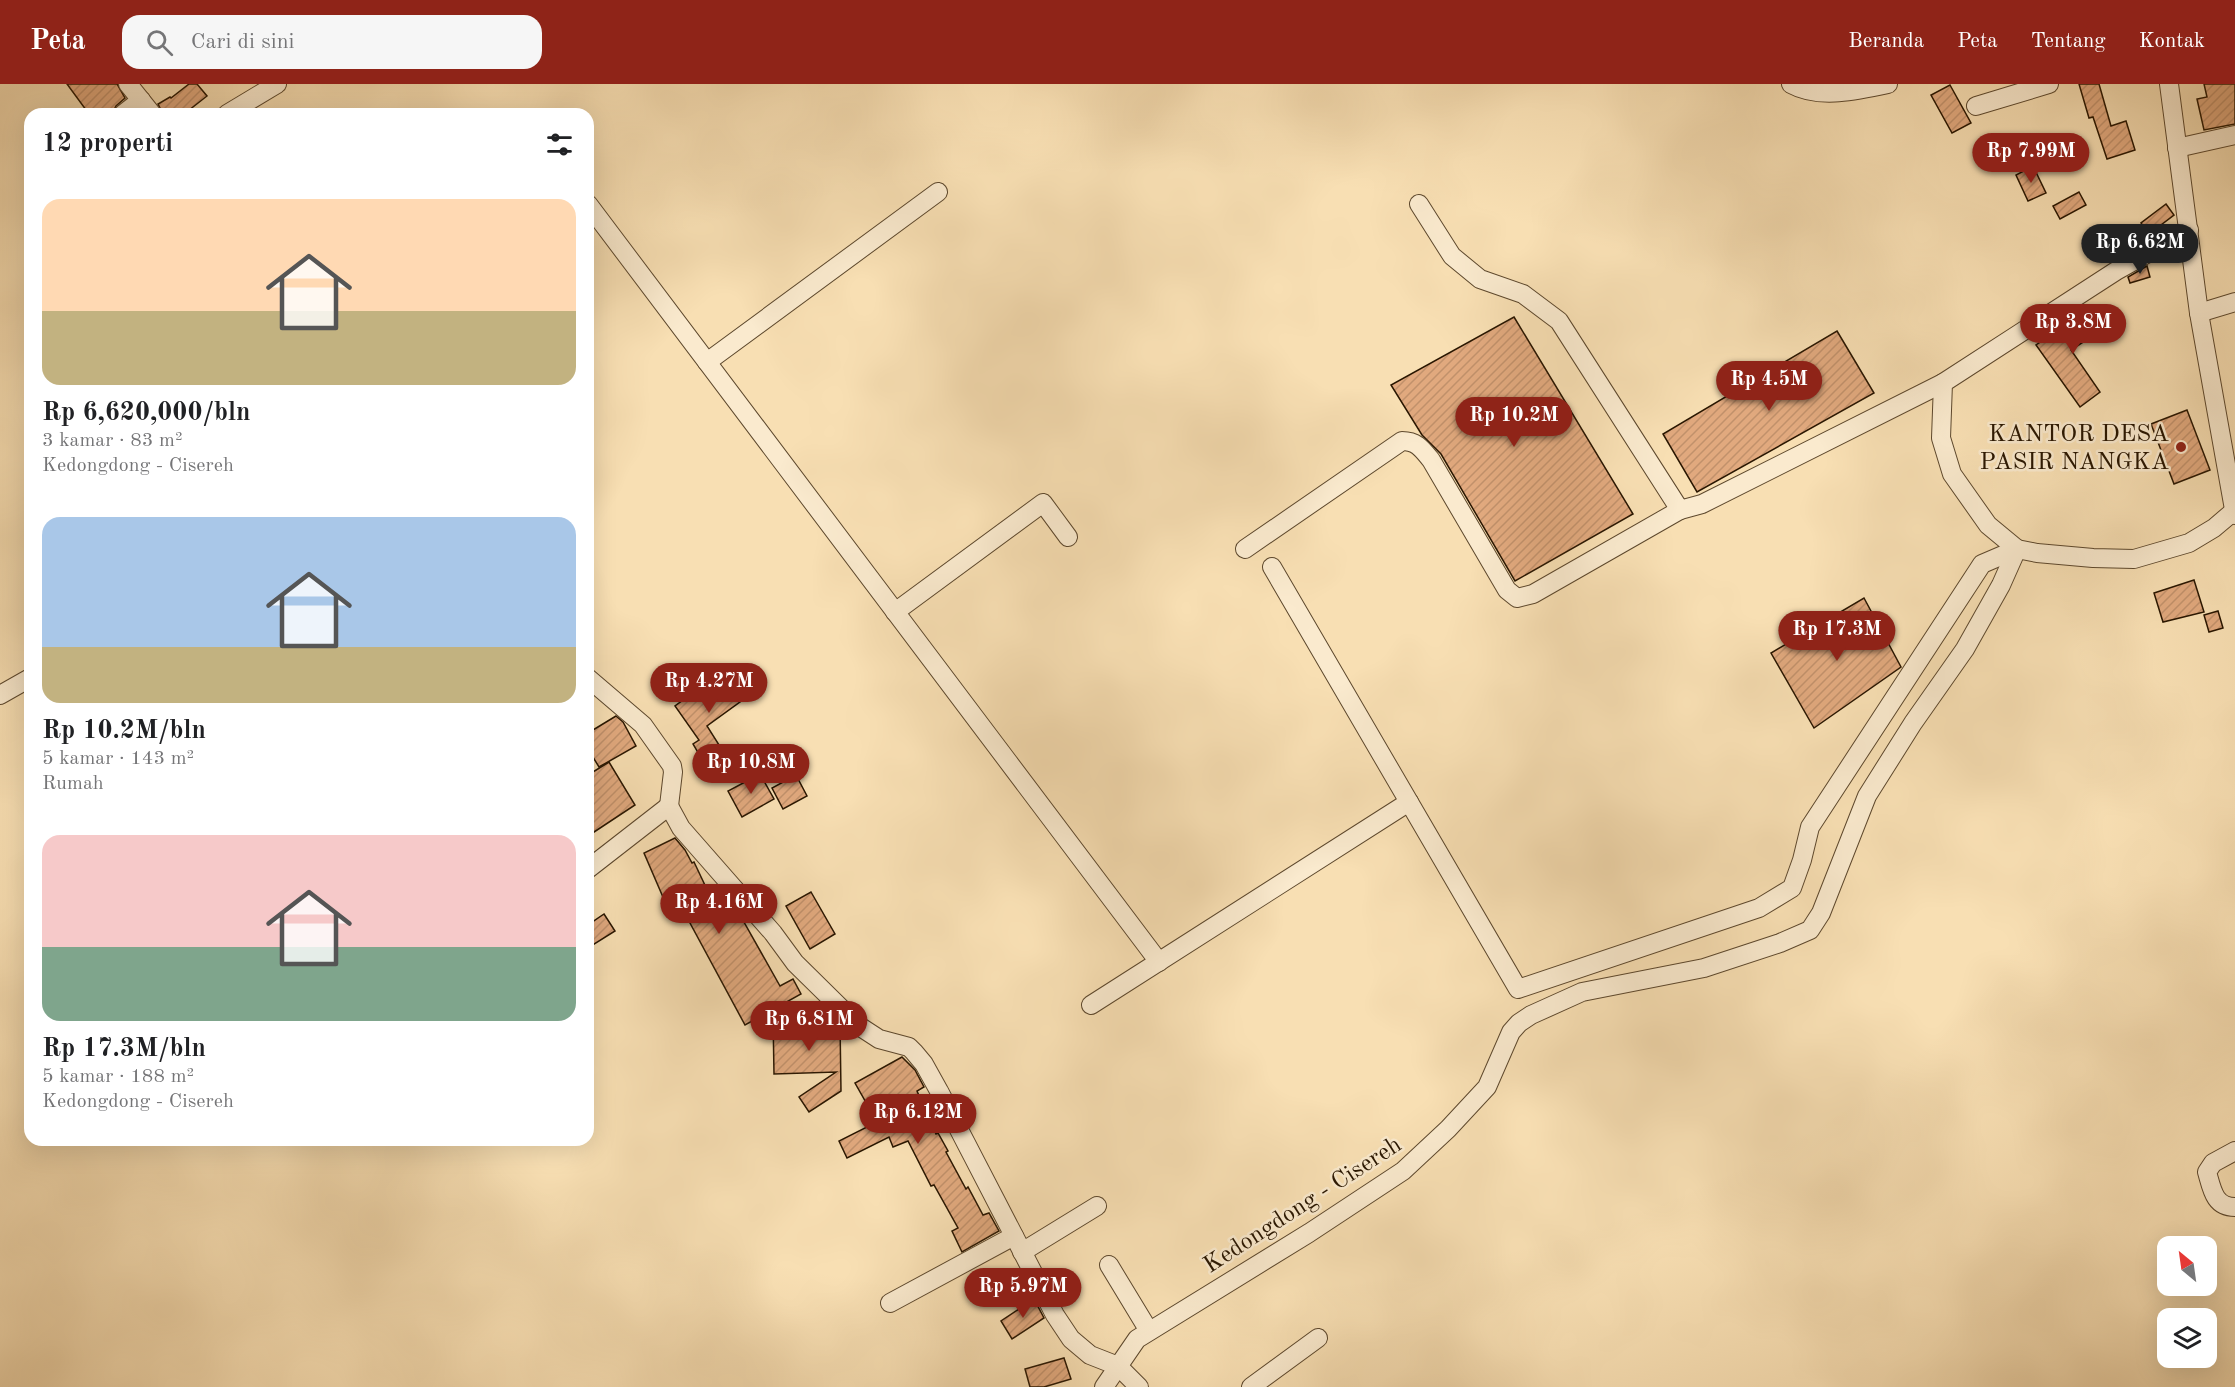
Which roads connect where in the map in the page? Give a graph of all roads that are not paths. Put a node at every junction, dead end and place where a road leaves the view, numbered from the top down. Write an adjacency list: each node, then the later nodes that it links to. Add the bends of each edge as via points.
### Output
1 (128, 84): 7 (street)
2 (277, 84): 11 (street)
3 (1791, 84): 4 (street, via 1801,90 1846,92)
4 (1888, 84)
5 (2169, 84): 13 (street)
6 (2035, 86): 8 (street)
7 (141, 100): 9 (street); 10 (street)
8 (1976, 106)
9 (131, 108)
10 (147, 108)
11 (236, 108)
12 (2235, 135): 13 (street)
13 (2177, 148): 17 (street)
14 (938, 192): 20 (street)
15 (1419, 204): 23 (street, via 1452,256 1480,279 1523,294 1559,321)
16 (594, 212): 20 (street)
17 (2189, 230): 19 (street); 21 (street, via 2116,271)
18 (2235, 302): 19 (street)
19 (2199, 313): 22 (street)
20 (707, 362): 30 (street)
21 (1943, 383): 23 (street, via 1702,504); 28 (street, via 1941,438 1952,474 1988,525)
22 (2227, 431): 24 (street)
23 (1680, 510): 27 (street, via 1533,594 1517,598 1507,590 1431,460 1420,446 1402,441)
24 (2234, 511): 25 (street); 28 (street, via 2189,543 2134,559)
25 (2235, 515)
26 (1068, 537): 30 (street, via 1043,503)
27 (1245, 549)
28 (2017, 549): 34 (street, via 1982,564 1810,827 1792,888 1759,908 1518,988); 45 (street, Kedongdong - Cisereh, via 1965,649 1867,796 1821,913 1810,930 1780,944 1704,968 1582,992 1531,1014 1511,1032 1487,1087 1403,1171)
29 (1272, 567): 34 (street)
30 (896, 612): 37 (street)
31 (24, 681): 33 (street)
32 (594, 683): 35 (street, via 643,725 672,766)
33 (0, 695)
34 (1409, 802): 37 (street)
35 (669, 806): 36 (street); 42 (street, via 681,828 795,963 859,1026 879,1040 909,1047 919,1058)
36 (594, 864)
37 (1160, 962): 38 (street)
38 (1091, 1005)
39 (2235, 1151): 41 (street, via 2213,1162 2207,1172 2215,1199)
40 (1097, 1206): 42 (street)
41 (2235, 1207)
42 (1018, 1244): 44 (street); 47 (street, via 1071,1339 1102,1362)
43 (1109, 1265): 45 (street)
44 (890, 1303)
45 (1149, 1331): 47 (street, Kedongdong - Cisereh, via 1137,1339)
46 (1318, 1338): 50 (street)
47 (1118, 1366): 48 (street, Kedongdong - Cisereh); 49 (street)
48 (1104, 1387)
49 (1139, 1387)
50 (1251, 1387)

